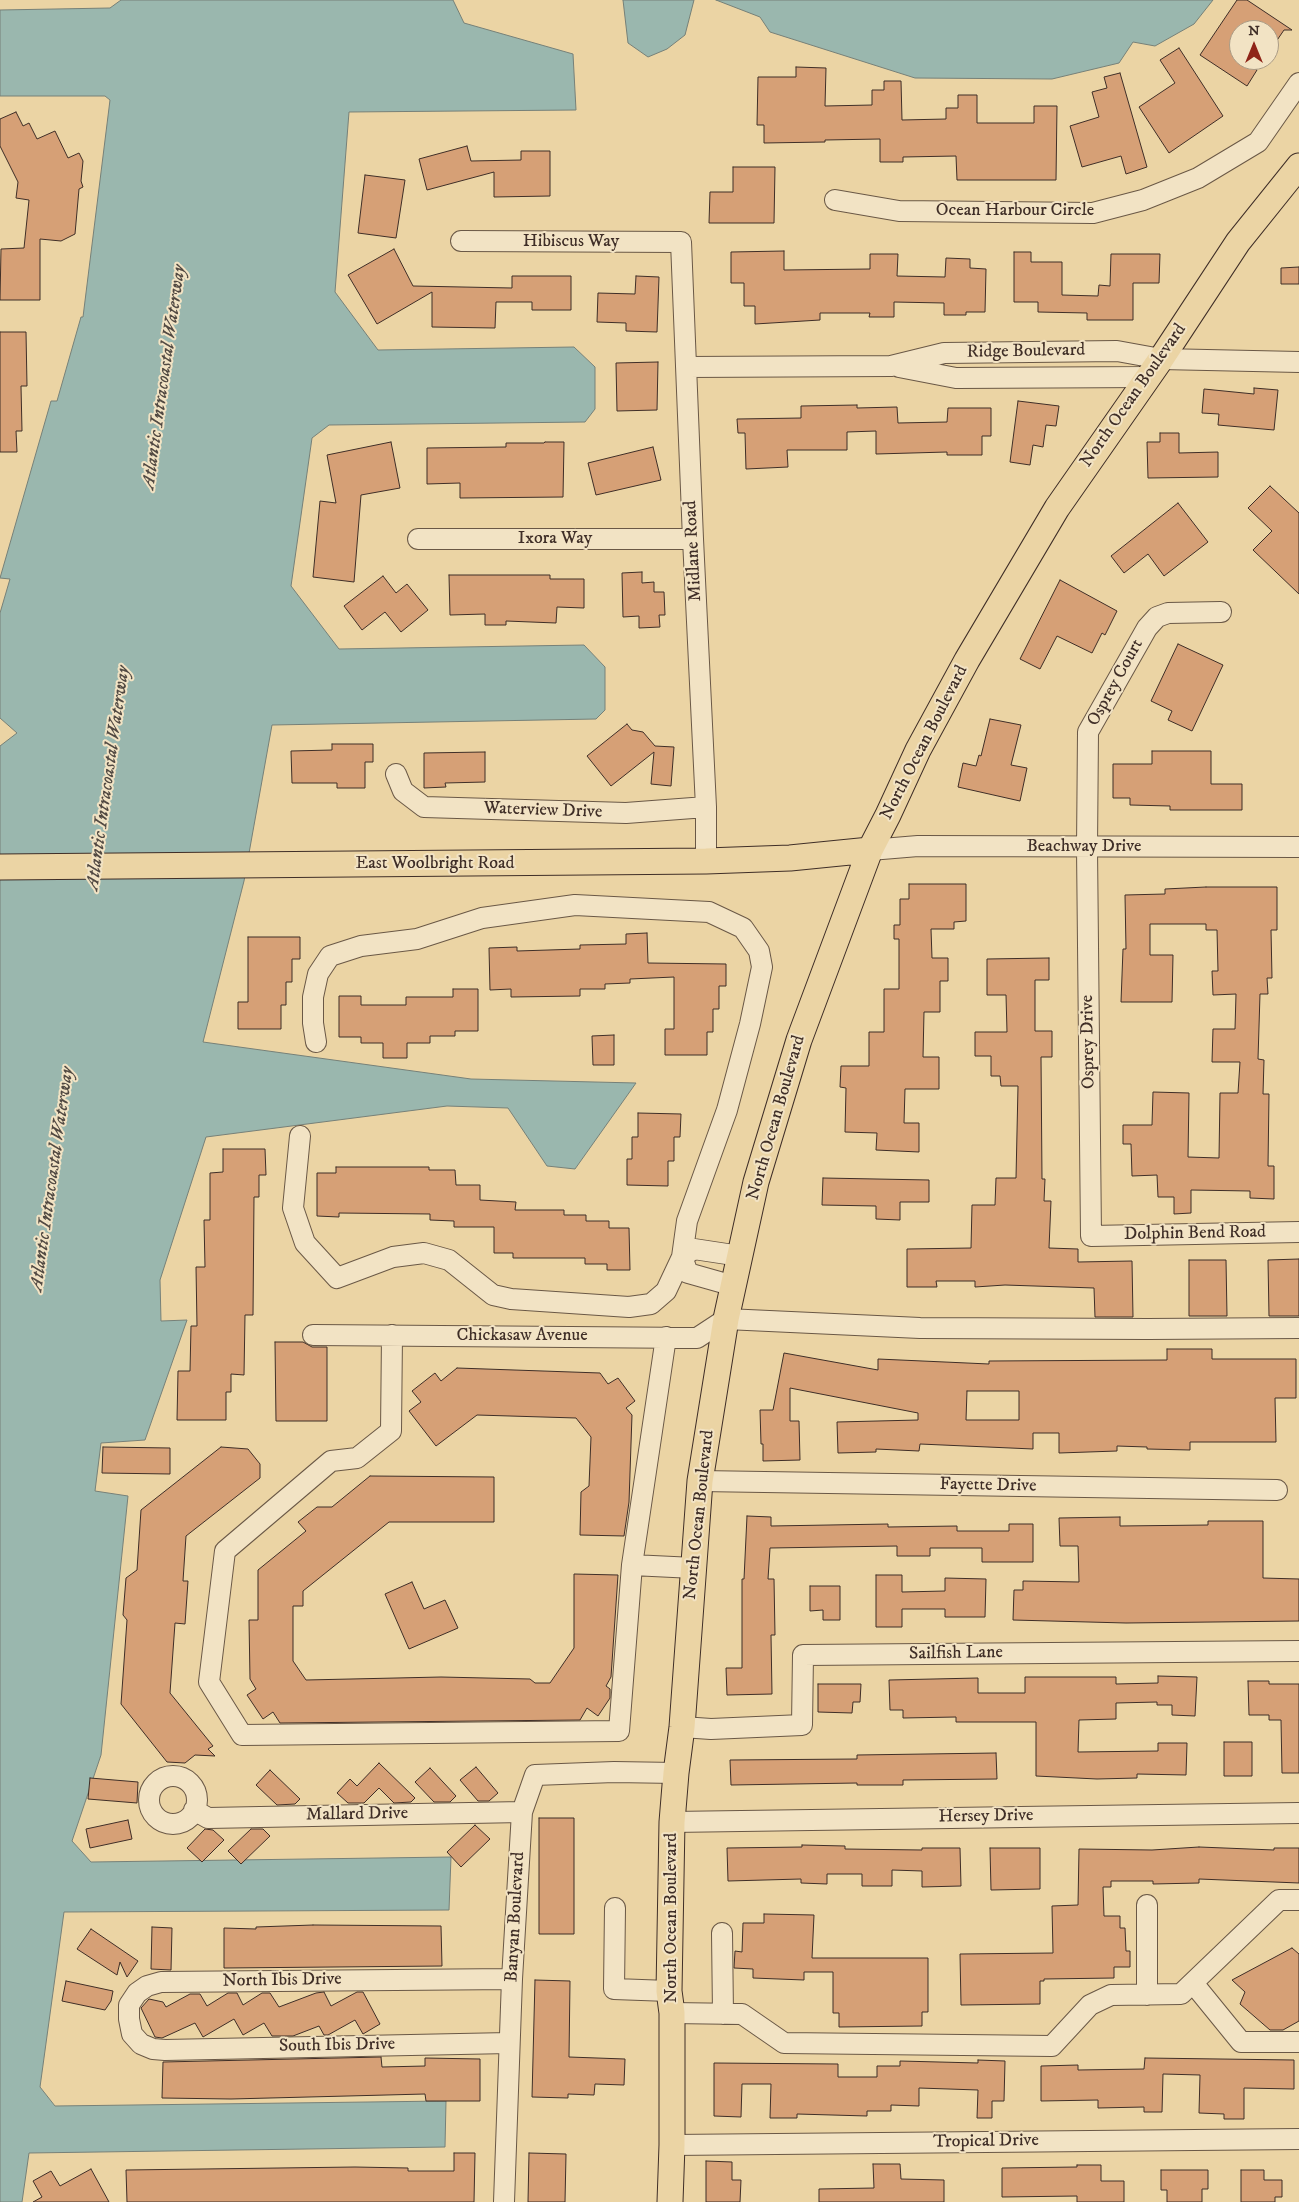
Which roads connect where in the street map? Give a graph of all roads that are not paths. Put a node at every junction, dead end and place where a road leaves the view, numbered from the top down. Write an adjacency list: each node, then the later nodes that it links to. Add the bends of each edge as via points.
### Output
1 (1299, 83): 3 (street, Ocean Harbour Circle, via 1258,142 1198,178 1142,200 1093,213 899,211)
2 (1299, 166): 9 (main road, North Ocean Boulevard, via 1238,242)
3 (835, 200)
4 (460, 241): 5 (street, Hibiscus Way)
5 (682, 242): 8 (street, Midlane Road)
6 (1299, 362): 9 (street)
7 (891, 366): 8 (street, Ridge Boulevard); 9 (street, Ridge Boulevard, via 956,378); 9 (street, Ridge Boulevard, via 944,353 1117,350)
8 (686, 368): 11 (street, Midlane Road)
9 (1155, 368): 17 (main road, North Ocean Boulevard, via 1057,508 967,660 918,750)
10 (418, 539): 11 (street, Ixora Way)
11 (693, 539): 14 (street, Midlane Road)
12 (1221, 612): 16 (street, Osprey Court, via 1168,613 1147,628 1088,732)
13 (396, 774): 14 (street, Waterview Drive, via 403,791 424,807 626,813)
14 (706, 807): 18 (street, Midlane Road)
15 (1299, 847): 16 (street, Beachway Drive)
16 (1087, 848): 17 (street, Beachway Drive, via 918,846); 23 (street, Osprey Drive)
17 (870, 850): 18 (main road, East Woolbright Road, via 790,858); 24 (main road, North Ocean Boulevard, via 799,1040 756,1182)
18 (706, 861): 19 (main road, East Woolbright Road)
19 (0, 867)
20 (316, 1042): 25 (street, via 314,997 318,974 330,956 361,946 417,939 482,918 575,905 709,912 743,928 759,951 762,967 727,1110 686,1221)
21 (300, 1136): 25 (street, via 293,1208 305,1243 337,1278 393,1257 424,1253 449,1260 493,1295 629,1308 652,1304 666,1291)
22 (1299, 1232): 23 (street, Dolphin Bend Road)
23 (1091, 1236)
24 (740, 1256): 25 (street, via 694,1249); 26 (main road, North Ocean Boulevard)
25 (682, 1257): 26 (street, via 688,1273)
26 (734, 1286): 27 (main road, North Ocean Boulevard)
27 (726, 1319): 28 (street, via 920,1328); 31 (street, Chickasaw Avenue, via 698,1338); 32 (main road, North Ocean Boulevard)
28 (1299, 1328)
29 (313, 1335): 30 (street, Chickasaw Avenue)
30 (392, 1335): 31 (street, Chickasaw Avenue); 34 (street, via 391,1431 357,1458 331,1461 226,1551 209,1682 242,1735 619,1731)
31 (666, 1338): 34 (street)
32 (700, 1481): 33 (street, Fayette Drive); 35 (main road, North Ocean Boulevard)
33 (1277, 1490)
34 (633, 1558): 35 (street)
35 (694, 1562): 37 (main road, North Ocean Boulevard)
36 (1299, 1651): 37 (street, Sailfish Lane, via 803,1655 802,1725)
37 (682, 1728): 38 (main road, North Ocean Boulevard)
38 (676, 1773): 40 (street, Banyan Boulevard, via 535,1775); 42 (main road, North Ocean Boulevard)
39 (194, 1810): 40 (street, Mallard Drive, via 208,1818)
40 (522, 1812): 47 (street, Banyan Boulevard)
41 (1299, 1813): 42 (street, Hersey Drive)
42 (672, 1822): 50 (main road, North Ocean Boulevard)
43 (1299, 1900): 48 (street, via 1280,1900)
44 (1147, 1905): 49 (street)
45 (615, 1908): 50 (street, via 614,1989)
46 (722, 1933): 51 (street)
47 (512, 1979): 53 (street, Banyan Boulevard); 54 (street, North Ibis Drive, via 161,1982 138,1993 130,2006 129,2019 132,2034 142,2044)
48 (1192, 1984): 49 (street, via 1181,1994); 52 (street, via 1242,2042)
49 (1147, 1995): 51 (street, via 1112,1995 1090,2005 1052,2046 784,2043 742,2014)
50 (671, 2002): 51 (street); 56 (main road, North Ocean Boulevard)
51 (723, 2014)
52 (1299, 2042)
53 (510, 2043): 54 (street, South Ibis Drive); 57 (street, Banyan Boulevard)
54 (165, 2050)
55 (1299, 2139): 56 (street, Tropical Drive)
56 (672, 2145): 58 (main road, North Ocean Boulevard)
57 (504, 2202)
58 (670, 2202)

